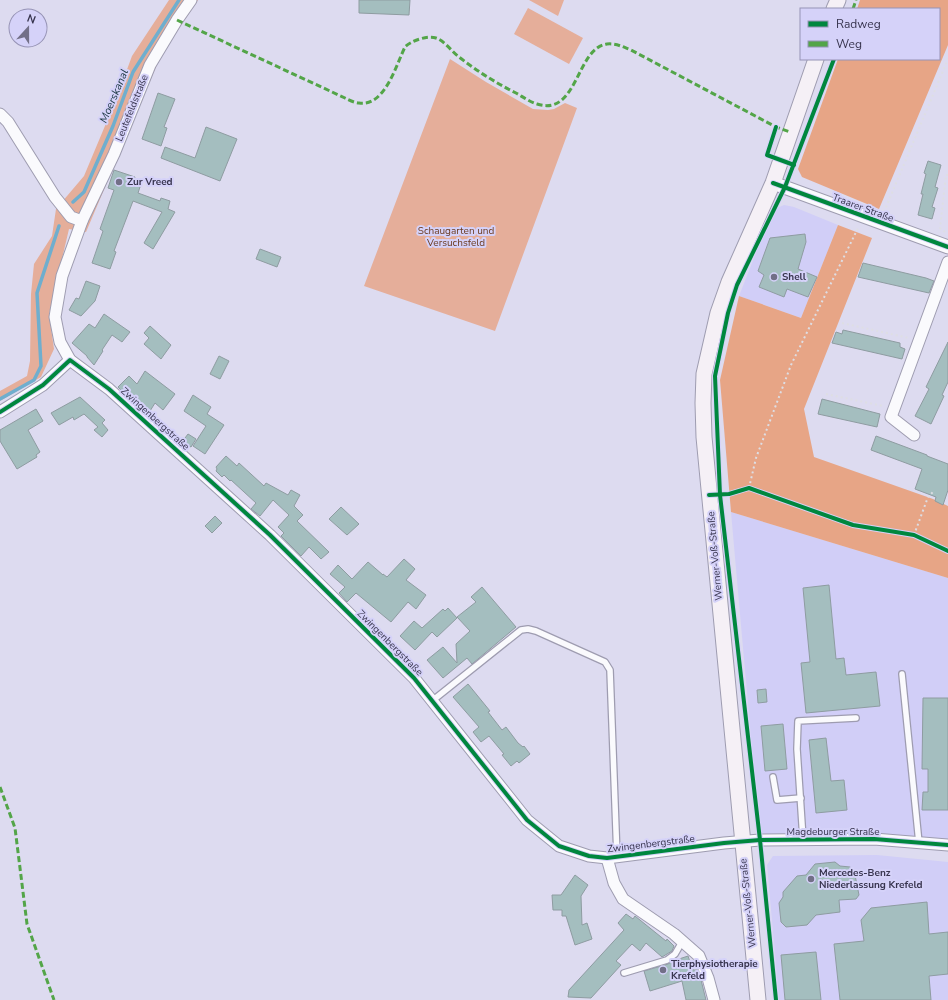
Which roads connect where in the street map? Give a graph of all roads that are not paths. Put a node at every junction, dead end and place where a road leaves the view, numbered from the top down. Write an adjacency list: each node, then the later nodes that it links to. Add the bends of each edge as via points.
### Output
1 (191, 0): 5 (street, Leutefeldstraße, via 150,65 114,154)
2 (816, 60): 4 (main road, Werner-Voß-Straße)
3 (0, 114): 5 (street, via 8,122 55,197 71,217)
4 (772, 183): 6 (street, Traarer Straße); 17 (main road, Werner-Voß-Straße, via 718,313 704,374 702,402)
5 (82, 221): 8 (street, Zwingenbergstraße, via 62,276 56,317 60,342)
6 (948, 246)
7 (948, 262): 10 (street, via 891,417)
8 (70, 360): 9 (street, via 44,385); 12 (street, Zwingenbergstraße, via 109,389 270,535 414,678)
9 (0, 412)
10 (914, 435)
11 (902, 674): 18 (lane)
12 (432, 701): 20 (street, Zwingenbergstraße, via 527,820 559,846 590,856); 20 (lane, via 521,630 536,631 605,662 610,670)
13 (856, 718): 15 (lane, via 798,721 797,749)
14 (773, 776): 15 (lane, via 777,800)
15 (801, 798): 16 (lane)
16 (803, 839): 17 (street, Magdeburger Straße); 18 (street, Magdeburger Straße, via 874,839)
17 (742, 842): 20 (street, Zwingenbergstraße); 24 (main road, Werner-Voß-Straße)
18 (919, 843): 19 (street, Magdeburger Straße)
19 (948, 845)
20 (612, 857): 21 (street, Zwingenbergstraße, via 614,883 623,899)
21 (682, 942): 22 (lane, via 675,954 667,960); 23 (street, Zwingenbergstraße, via 699,956)
22 (624, 973)
23 (714, 1000)
24 (758, 1000)

